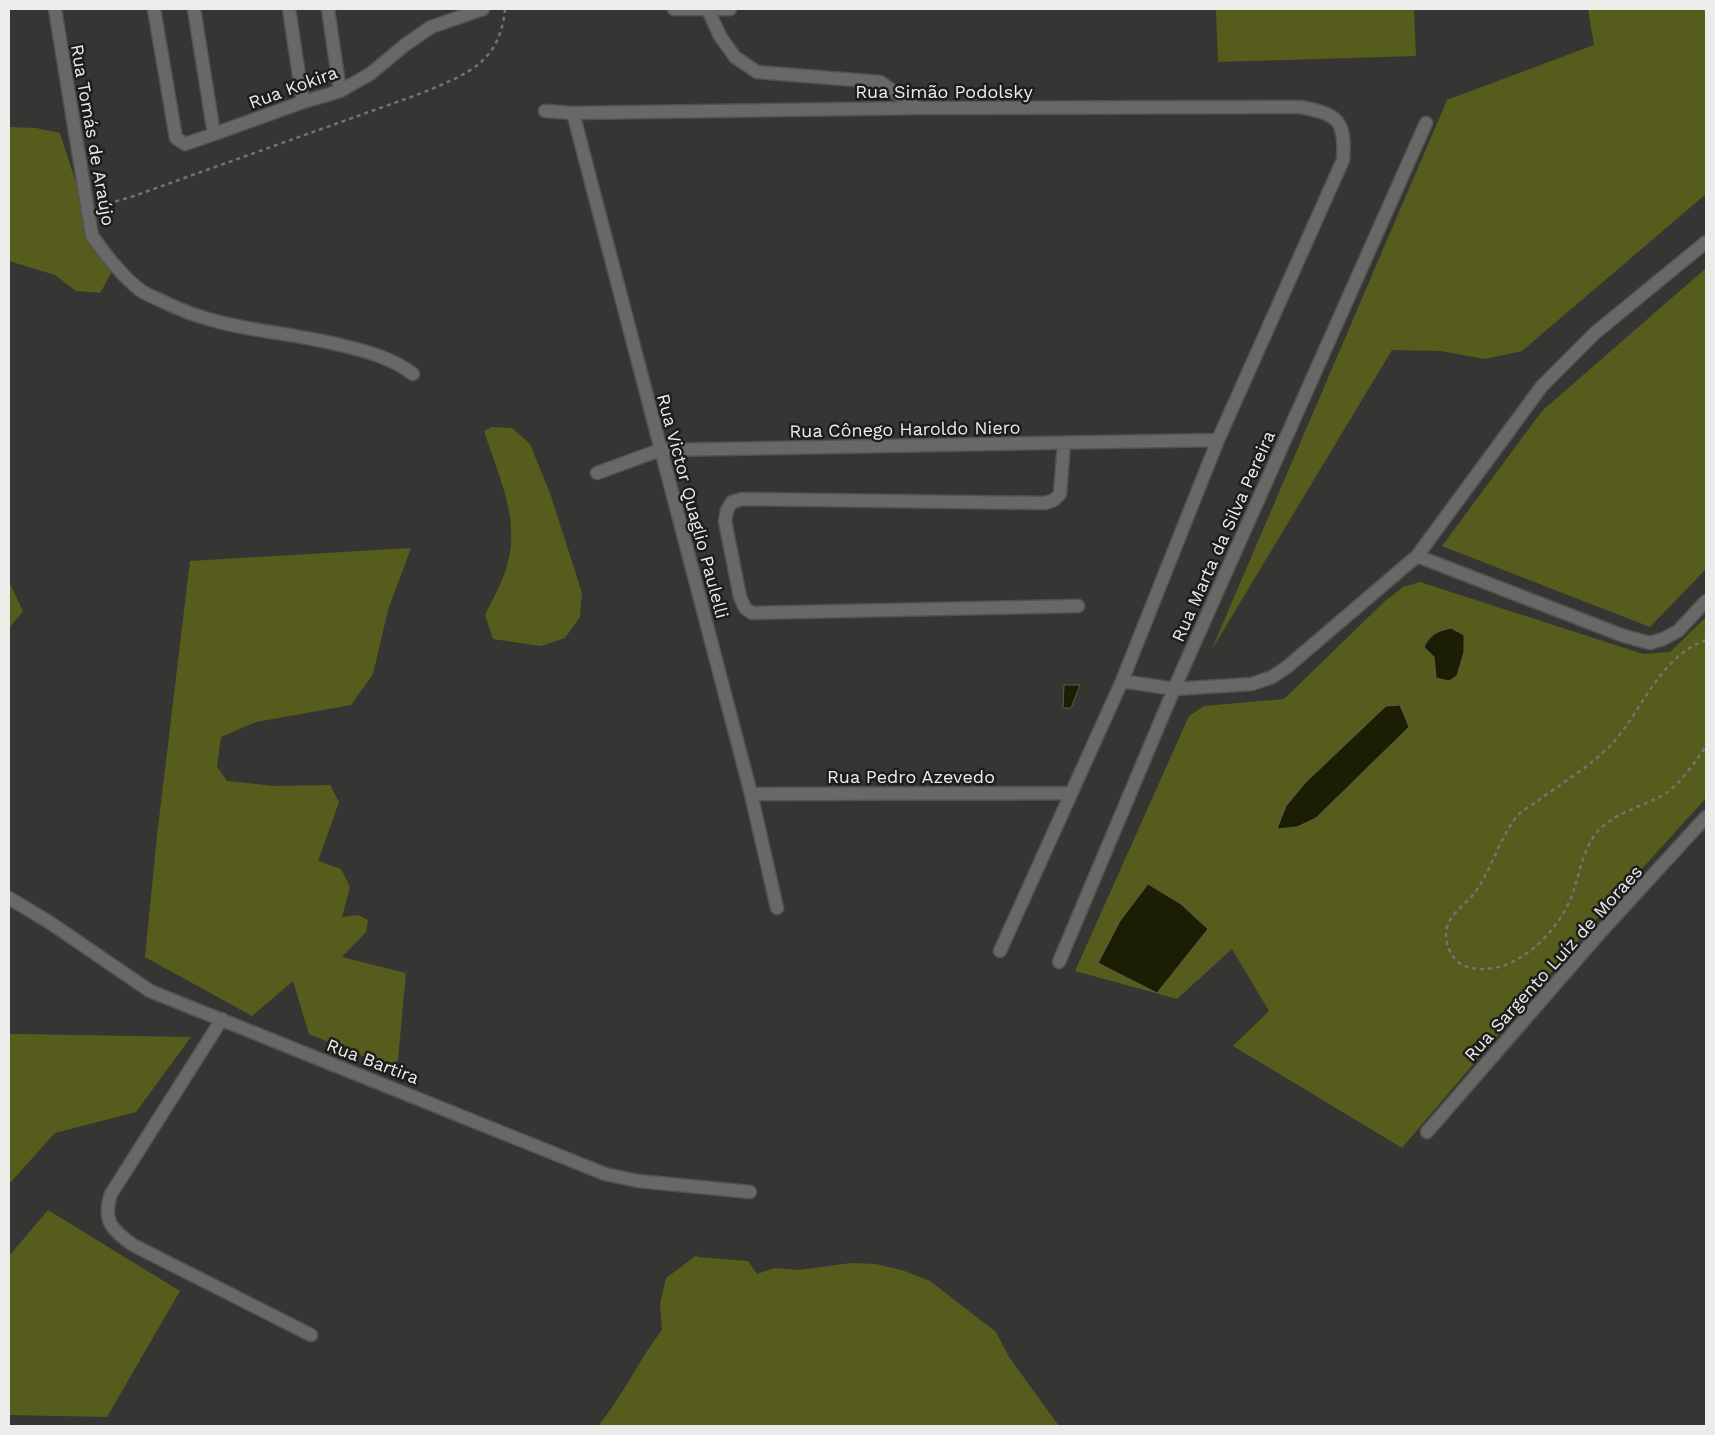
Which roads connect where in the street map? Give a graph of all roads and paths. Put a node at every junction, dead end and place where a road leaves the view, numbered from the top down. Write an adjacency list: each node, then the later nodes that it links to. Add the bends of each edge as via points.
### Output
1 (55, 9): 19 (street, Rua Tomás de Araújo)
2 (154, 9): 18 (street, Rua Kokira, via 174,131 180,143 185,144)
3 (194, 9): 18 (street)
4 (289, 9): 12 (street)
5 (328, 9): 11 (street)
6 (483, 9): 11 (street, Rua Kokira, via 438,24 422,33 370,74)
7 (505, 9): 19 (path, via 503,28 495,48 475,68 451,80 134,196)
8 (674, 9): 10 (street)
9 (730, 9): 10 (street)
10 (708, 10): 13 (street, via 720,36 735,56 757,72 880,82)
11 (340, 91): 12 (street, Rua Kokira)
12 (303, 102): 18 (street, Rua Kokira)
13 (918, 108): 15 (street, Rua Simão Podolsky); 16 (street, Rua Simão Podolsky, via 1300,107 1327,112)
14 (545, 111): 15 (street, Rua Simão Podolsky)
15 (573, 113): 24 (street, Rua Victor Quaglio Paulelli)
16 (1339, 123): 22 (street, Rua Marta da Silva Pereira, via 1345,137 1343,160)
17 (1426, 124): 31 (street, Rua Marta da Silva Pereira)
18 (214, 134)
19 (87, 210): 21 (street, Rua Tomás de Araújo, via 92,236 111,262 140,290 174,307 224,325 356,349 398,363)
20 (1706, 242): 26 (street, via 1595,333 1542,386)
21 (413, 374)
22 (1218, 440): 23 (street, Rua Cônego Haroldo Niero); 30 (street, Rua Marta da Silva Pereira)
23 (1064, 443): 24 (street, Rua Cônego Haroldo Niero); 28 (street, via 1060,494 1045,503 742,499 732,502 725,521 740,597 745,608 752,613)
24 (660, 450): 25 (street, Rua Cônego Haroldo Niero); 33 (street, Rua Victor Quaglio Paulelli)
25 (597, 473)
26 (1417, 556): 27 (street, via 1624,636 1650,643 1678,631); 31 (street, via 1272,677 1252,684)
27 (1706, 601)
28 (1078, 606)
29 (1706, 640): 32 (path, via 1690,646 1672,661 1624,730 1602,753 1518,815 1473,894 1447,927 1449,952 1458,963 1472,969 1497,969 1521,957 1538,943 1567,907 1594,837 1617,816 1666,793)
30 (1122, 682): 31 (street); 34 (street, Rua Marta da Silva Pereira)
31 (1174, 689): 39 (street, Rua Marta da Silva Pereira)
32 (1706, 746)
33 (751, 794): 34 (street, Rua Pedro Azevedo); 37 (street, Rua Victor Quaglio Paulelli)
34 (1071, 794): 38 (street, Rua Marta da Silva Pereira)
35 (1706, 817): 41 (street, Rua Sargento Luíz de Moraes, via 1598,935)
36 (9, 898): 40 (street, Rua Bartira, via 150,991)
37 (777, 908)
38 (1000, 951)
39 (1059, 962)
40 (222, 1019): 42 (street, Rua Bartira, via 605,1174 638,1181); 43 (street, via 111,1194 106,1208 109,1220 115,1232 133,1245)
41 (1427, 1132)
42 (750, 1192)
43 (311, 1335)

